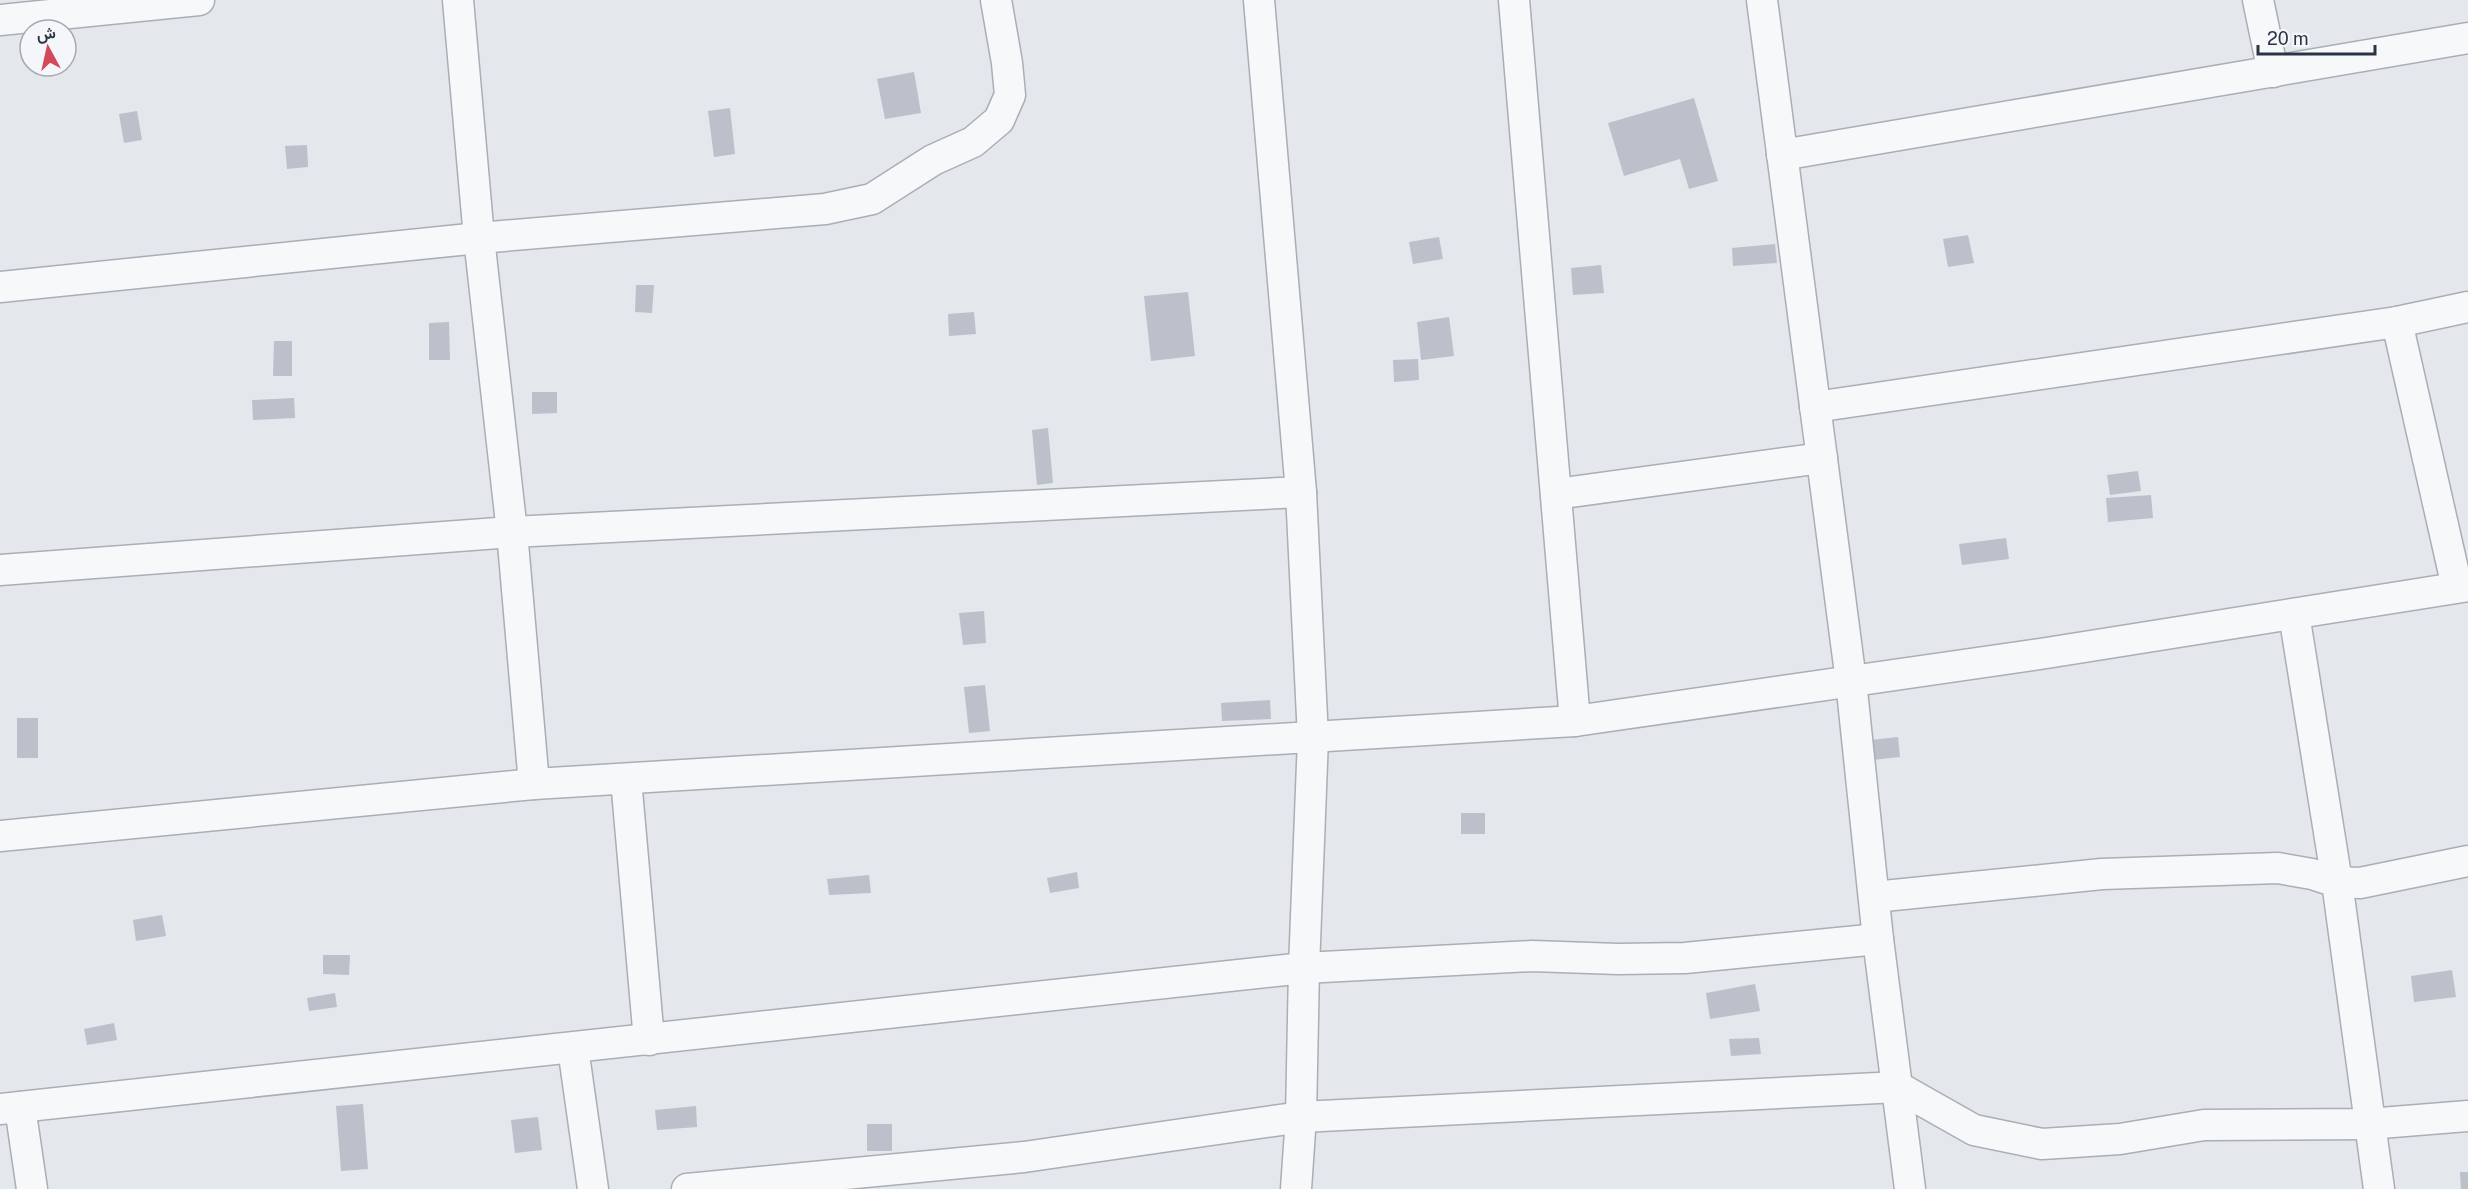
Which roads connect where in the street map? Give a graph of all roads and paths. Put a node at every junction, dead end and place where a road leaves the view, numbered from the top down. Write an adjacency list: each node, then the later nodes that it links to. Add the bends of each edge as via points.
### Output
1 (199, 0): 8 (street)
2 (458, 0): 12 (street)
3 (996, 0): 12 (street, via 1010,95 999,120 973,142 933,160 872,199 825,208)
4 (1259, 0): 18 (street)
5 (1514, 0): 19 (street)
6 (1762, 0): 11 (street)
7 (2258, 0): 10 (street)
8 (0, 20)
9 (2468, 38): 10 (street)
10 (2273, 72): 11 (street)
11 (1782, 155): 16 (street)
12 (479, 238): 13 (street); 20 (street)
13 (0, 287)
14 (2468, 307): 15 (street)
15 (2397, 322): 16 (street); 22 (street)
16 (1815, 407): 17 (street)
17 (1822, 458): 19 (street); 24 (street)
18 (1301, 492): 20 (street); 26 (street)
19 (1556, 494): 25 (street)
20 (512, 532): 21 (street); 28 (street)
21 (0, 570)
22 (2462, 586): 23 (street)
23 (2294, 614): 24 (street); 31 (street)
24 (1851, 681): 25 (street); 32 (street)
25 (1575, 721): 26 (street)
26 (1313, 738): 27 (street); 34 (street)
27 (626, 779): 28 (street); 35 (street)
28 (534, 784): 29 (street)
29 (0, 836)
30 (2468, 861): 31 (street, via 2360,883)
31 (2337, 882): 32 (street, via 2312,874 2266,868 2102,874); 41 (street)
32 (1874, 897): 33 (street)
33 (1878, 939): 34 (street, via 1685,958 1532,956); 37 (street)
34 (1304, 968): 35 (street); 40 (street)
35 (649, 1040): 36 (street)
36 (573, 1048): 38 (street); 43 (street)
37 (1898, 1087): 40 (street); 41 (street, via 1974,1130 2042,1144 2120,1139 2204,1125); 46 (street)
38 (10, 1108): 42 (street)
39 (2468, 1116): 41 (street)
40 (1301, 1117): 44 (street, via 1024,1158); 45 (street)
41 (2368, 1124): 47 (street)
42 (32, 1189)
43 (593, 1189)
44 (687, 1189)
45 (1296, 1189)
46 (1910, 1189)
47 (2379, 1189)

